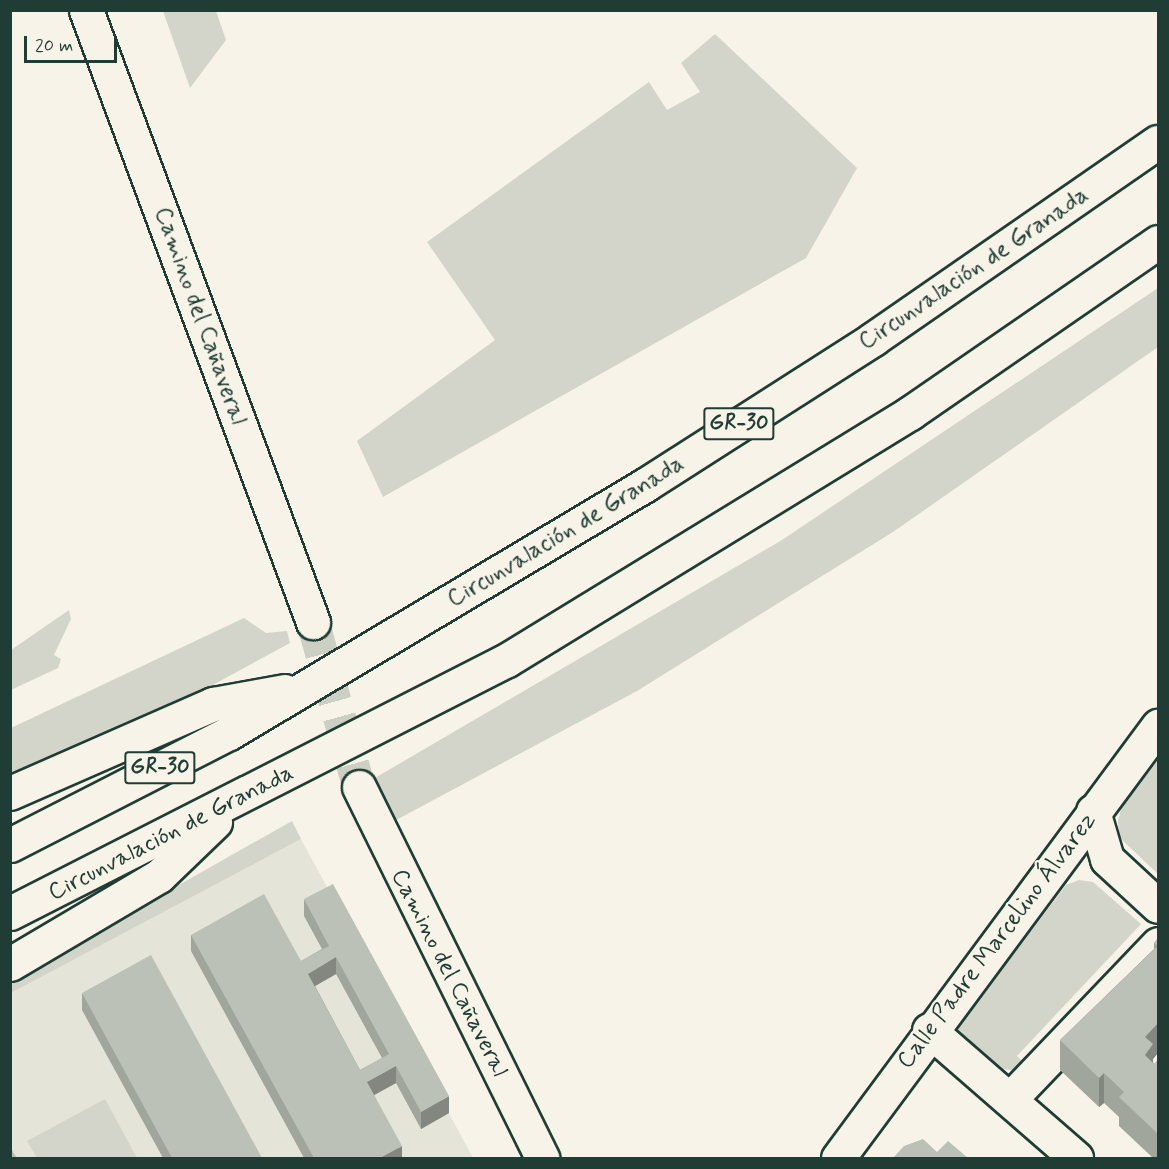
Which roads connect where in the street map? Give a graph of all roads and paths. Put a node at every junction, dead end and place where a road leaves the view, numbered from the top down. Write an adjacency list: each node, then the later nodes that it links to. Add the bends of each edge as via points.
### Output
1 (86, 10): 4 (main road, Camino del Cañaveral)
2 (1158, 142): 5 (main road, Circunvalación de Granada / GR-30, via 843,358)
3 (1158, 242): 9 (main road, Circunvalación de Granada / GR-30, via 910,413 681,557 507,660)
4 (313, 622)
5 (308, 688): 8 (main road, via 213,704); 11 (main road, Circunvalación de Granada / GR-30)
6 (1158, 726): 10 (main road, Calle Padre Marcelino Álvarez)
7 (359, 787): 20 (main road, Camino del Cañaveral)
8 (10, 793)
9 (237, 801): 15 (main road, Circunvalación de Granada / GR-30); 17 (main road, via 159,876)
10 (1093, 811): 12 (main road, Calle Padre Marcelino Álvarez); 13 (main road)
11 (10, 845)
12 (1061, 854): 13 (main road); 18 (main road, Calle Padre Marcelino Álvarez)
13 (1107, 859): 14 (main road)
14 (1158, 906)
15 (10, 913)
16 (1158, 944): 19 (main road)
17 (10, 964)
18 (929, 1030): 19 (main road); 21 (main road, Calle Padre Marcelino Álvarez)
19 (1011, 1098): 22 (main road)
20 (542, 1158)
21 (838, 1158)
22 (1076, 1158)

